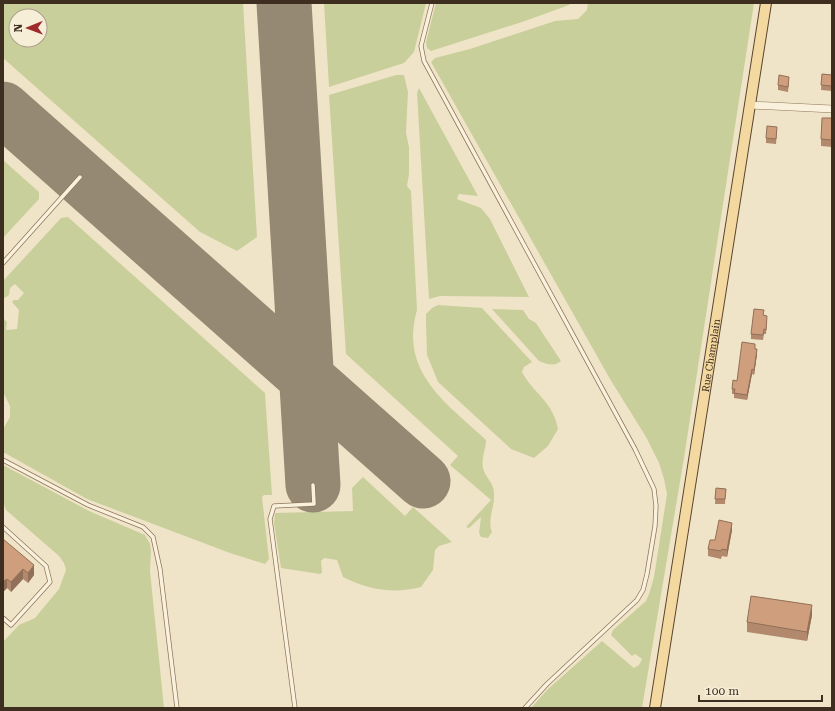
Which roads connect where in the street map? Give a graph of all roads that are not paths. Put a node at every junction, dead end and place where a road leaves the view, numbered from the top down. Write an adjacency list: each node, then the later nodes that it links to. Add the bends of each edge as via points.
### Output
1 (432, 3): 13 (lane, via 421,46 424,62 635,449 654,489 655,526 643,590 637,600 547,684)
2 (766, 3): 3 (main road, Rue Champlain)
3 (750, 105): 4 (street); 14 (main road, Rue Champlain)
4 (832, 109)
5 (80, 177): 6 (lane)
6 (3, 263)
7 (3, 460): 11 (lane, via 88,505 143,527 153,537 160,569)
8 (313, 485): 12 (lane, via 314,504 274,506 270,519)
9 (3, 527): 10 (lane, via 46,566 50,582 11,625)
10 (3, 618)
11 (177, 708)
12 (295, 708)
13 (525, 708)
14 (655, 708)

